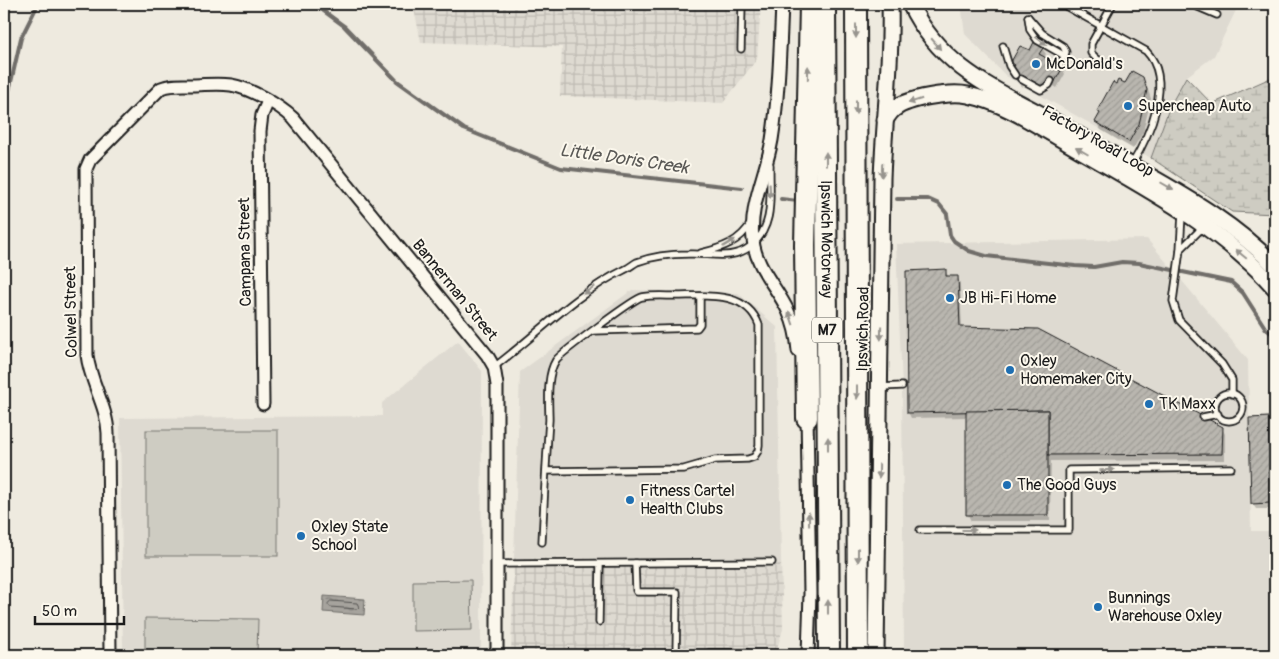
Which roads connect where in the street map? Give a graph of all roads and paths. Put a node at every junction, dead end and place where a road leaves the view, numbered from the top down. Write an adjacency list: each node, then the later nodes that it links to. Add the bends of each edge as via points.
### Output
1 (742, 4): 15 (lane)
2 (782, 4): 22 (street)
3 (810, 4): 41 (highway, one-way to 3, via 805,254)
4 (825, 4): 57 (highway, Ipswich Motorway / M7, one-way to 4)
5 (856, 4): 58 (highway, Ipswich Motorway / M7, one-way to 58)
6 (890, 4): 21 (main road, Ipswich Road, via 890,61)
7 (910, 4): 23 (main road, Factory Road Loop, one-way to 23, via 928,35 966,72)
8 (1062, 4): 13 (lane)
9 (1113, 4): 13 (lane)
10 (1191, 4): 11 (lane)
11 (1217, 15)
12 (1028, 17): 17 (lane, one-way to 17, via 1030,30 1037,40 1065,56)
13 (1101, 26): 16 (lane, via 1091,44 1091,53); 23 (lane, via 1146,51 1159,76 1160,88 1150,127)
14 (1003, 46): 18 (lane, via 1009,66 1018,77 1041,90)
15 (741, 49)
16 (1104, 63)
17 (1060, 66)
18 (1051, 81)
19 (164, 87): 20 (street, Bannerman Street, via 232,85); 52 (street, Colwel Street, via 90,160 85,173 87,355 105,412 108,433)
20 (268, 101): 34 (street, Bannerman Street, via 286,111 311,138 487,354); 38 (street, Campana Street, via 260,131)
21 (884, 122): 23 (main road, Factory Road Loop, one-way to 21, via 996,104 966,94 941,94 904,104 893,110); 36 (main road, Ipswich Road, one-way to 36)
22 (771, 142): 26 (street); 27 (lane, one-way to 27, via 770,213 762,234)
23 (1127, 171): 24 (main road, Factory Road Loop)
24 (1187, 206): 25 (main road, Factory Road Loop); 28 (lane)
25 (1207, 220): 28 (lane); 30 (main road, Factory Road Loop, via 1248,240); 31 (main road, Factory Road Loop, one-way to 25)
26 (752, 222): 27 (street); 29 (lane, one-way to 26, via 733,242)
27 (754, 243): 29 (lane, via 739,253 726,256); 41 (street, one-way to 27, via 792,321 788,309 761,267)
28 (1180, 250): 37 (lane, via 1173,301 1179,320 1222,364 1232,380)
29 (699, 254): 34 (lane, one-way to 34, via 650,258 605,279)
30 (1275, 266)
31 (1275, 288)
32 (700, 296): 33 (lane, via 640,297); 33 (lane, via 700,324 697,328); 43 (lane, via 727,297 738,301 750,310 759,325 759,446 754,457 715,460 684,469)
33 (592, 331): 43 (lane, via 562,354 553,366)
34 (494, 367): 48 (street, Bannerman Street, via 497,385)
35 (902, 386): 36 (lane)
36 (880, 387): 59 (main road, Ipswich Road, one-way to 59)
37 (1232, 394): 39 (lane, via 1220,397 1216,405); 39 (lane, via 1242,402 1241,415 1229,421)
38 (263, 404)
39 (1218, 414): 40 (lane)
40 (1203, 417)
41 (807, 418): 56 (street, one-way to 41)
42 (1231, 468): 44 (lane, one-way to 42, via 1069,530 1069,470)
43 (546, 471): 45 (lane)
44 (920, 530)
45 (542, 542)
46 (772, 562): 47 (lane)
47 (635, 563): 49 (lane); 54 (lane, via 637,592 677,592)
48 (498, 564): 49 (lane); 53 (street, Bannerman Street)
49 (600, 564): 50 (lane)
50 (599, 622)
51 (709, 652): 55 (lane)
52 (110, 655)
53 (498, 655)
54 (676, 655)
55 (752, 655)
56 (808, 655)
57 (829, 655)
58 (858, 655)
59 (876, 655)

